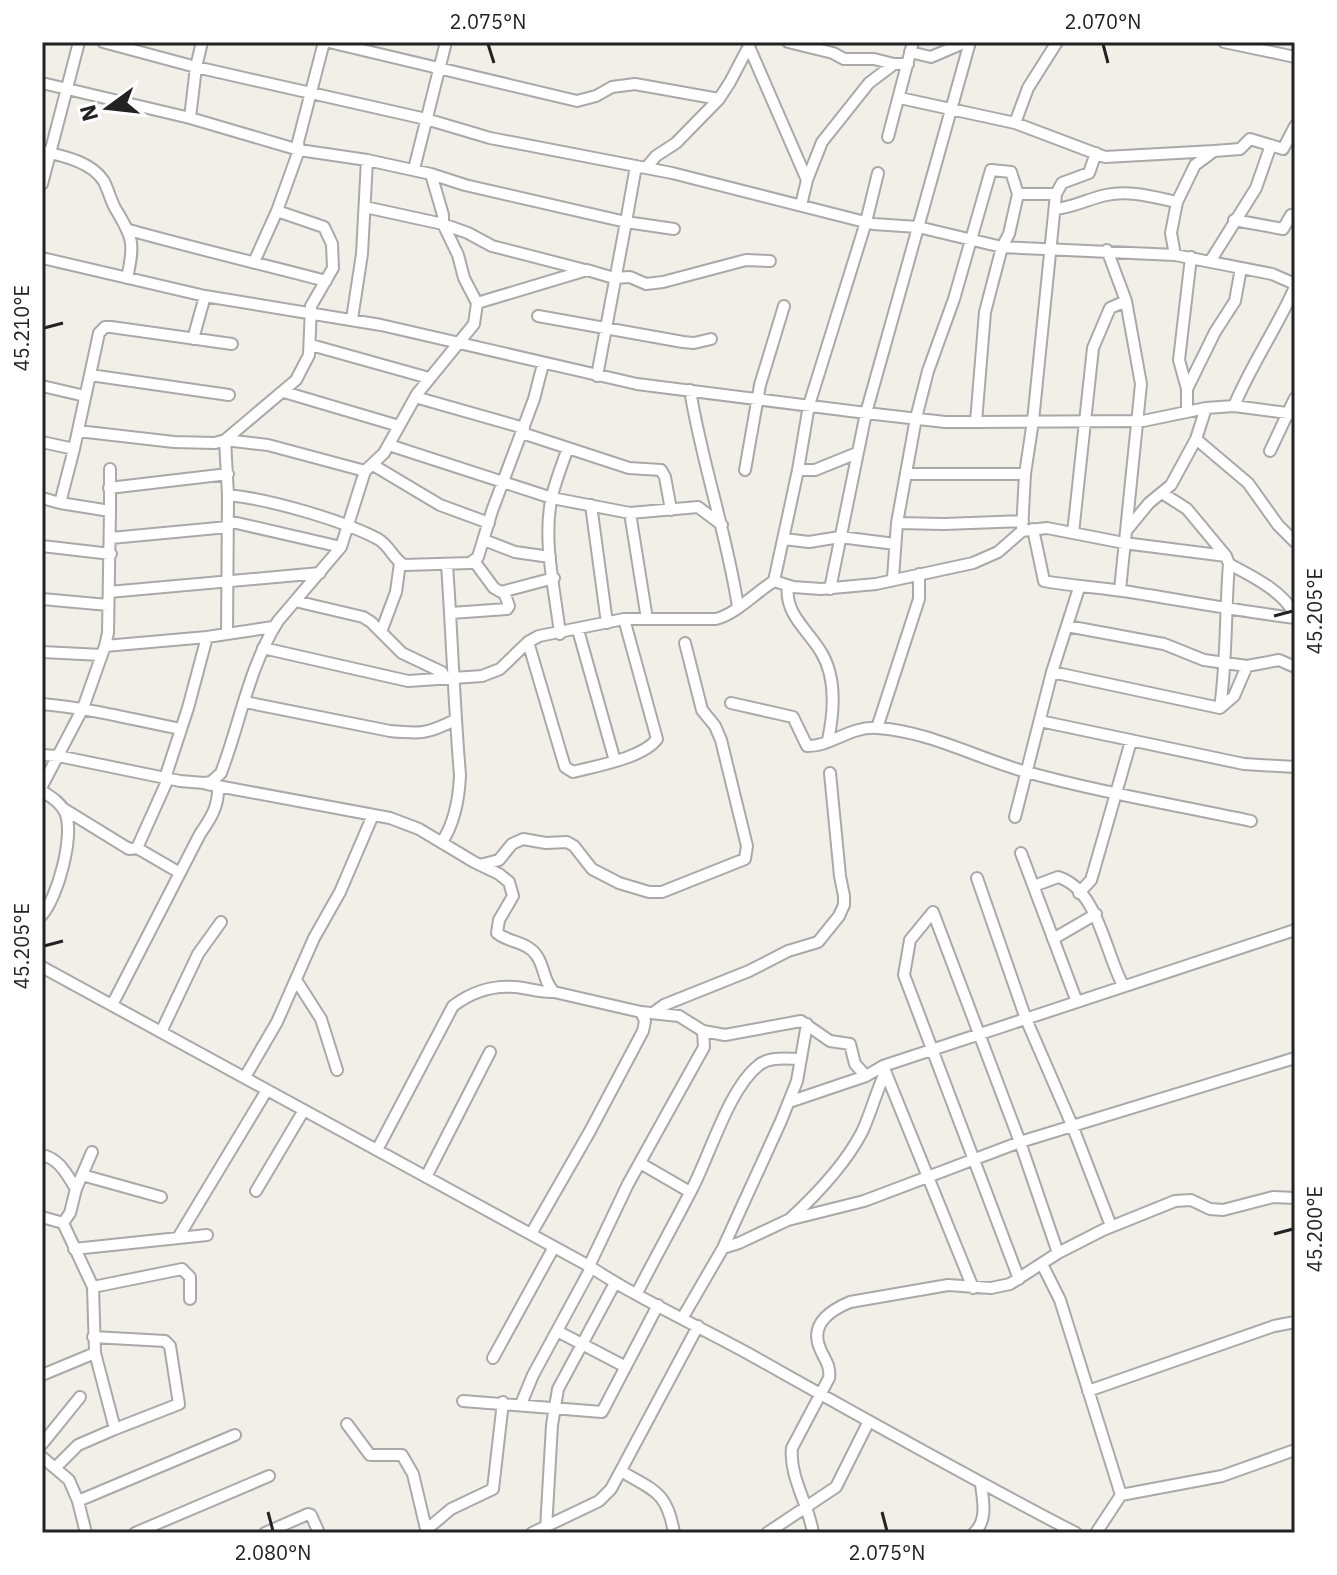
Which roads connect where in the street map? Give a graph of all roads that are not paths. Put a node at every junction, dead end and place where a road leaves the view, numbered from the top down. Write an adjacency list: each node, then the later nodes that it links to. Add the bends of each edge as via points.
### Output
1 (79, 42): 17 (street)
2 (103, 42): 14 (street)
3 (202, 42): 14 (street)
4 (327, 42): 15 (street); 18 (street)
5 (446, 42): 15 (street)
6 (749, 42): 20 (street); 37 (street)
7 (788, 42): 13 (street, via 844,59)
8 (968, 42): 11 (street, via 931,57); 21 (street)
9 (1057, 42): 24 (street, via 1028,88)
10 (1230, 43): 12 (street)
11 (910, 53): 13 (street); 19 (street)
12 (1295, 57)
13 (894, 64): 37 (street, via 869,83 822,142)
14 (196, 67): 18 (street); 22 (street)
15 (440, 70): 20 (street, via 577,101 635,84); 23 (street)
16 (42, 83): 17 (street)
17 (66, 89): 22 (street); 30 (street)
18 (310, 92): 23 (street); 28 (street)
19 (900, 98): 21 (street); 26 (street)
20 (719, 99): 33 (street, via 676,143)
21 (950, 108): 24 (street); 51 (street)
22 (190, 118): 28 (street)
23 (426, 119): 33 (street, via 490,138); 34 (street)
24 (1015, 123): 31 (street)
25 (1295, 126): 27 (street, via 1283,149)
26 (888, 137)
27 (1271, 145): 29 (street, via 1250,139 1240,149); 47 (street, via 1256,188)
28 (299, 150): 32 (street); 45 (street)
29 (1214, 151): 31 (street, via 1105,157); 41 (street, via 1195,165)
30 (46, 152): 38 (street); 53 (street, via 100,176)
31 (1096, 153): 40 (street, via 1089,173 1062,183)
32 (367, 160): 34 (street); 43 (street)
33 (641, 167): 42 (street); 48 (street)
34 (414, 169): 36 (street)
35 (878, 173): 49 (street)
36 (431, 174): 48 (street); 50 (street)
37 (807, 180): 42 (street)
38 (42, 184)
39 (1018, 194): 40 (street); 54 (street, via 1011,172 991,170); 55 (street)
40 (1056, 194): 44 (street)
41 (1177, 202): 44 (street, via 1125,192); 58 (street, via 1171,233)
42 (801, 205): 49 (street)
43 (365, 207): 50 (street); 76 (street)
44 (1056, 209): 56 (street)
45 (277, 211): 63 (street); 68 (street, via 324,227 334,256)
46 (1295, 216): 47 (street, via 1283,229)
47 (1234, 220): 61 (street)
48 (626, 222): 52 (street); 67 (street)
49 (866, 222): 51 (street); 96 (street)
50 (443, 224): 65 (street, via 492,246); 72 (street)
51 (918, 227): 54 (street); 100 (street)
52 (674, 229)
53 (129, 230): 63 (street); 66 (street)
54 (972, 239): 55 (street); 102 (street)
55 (1002, 247): 56 (street); 105 (street, via 985,312)
56 (1051, 248): 57 (street); 103 (street)
57 (1107, 250): 58 (street); 71 (street)
58 (1175, 255): 59 (street)
59 (1191, 257): 61 (street); 88 (street, via 1179,360)
60 (42, 258): 66 (street)
61 (1211, 260): 64 (street)
62 (770, 261): 67 (street, via 746,260 646,284)
63 (254, 262): 68 (street)
64 (1241, 268): 69 (street, via 1272,274); 88 (street, via 1235,301)
65 (587, 270): 67 (street); 72 (street)
66 (127, 278): 70 (street)
67 (614, 278): 77 (street)
68 (326, 281): 74 (street)
69 (1295, 286): 97 (street)
70 (205, 296): 74 (street); 78 (street)
71 (1126, 301): 104 (street, via 1110,308 1093,348); 106 (street, via 1141,384)
72 (477, 303): 80 (street, via 474,324)
73 (784, 306): 95 (street)
74 (312, 312): 76 (street); 82 (street)
75 (538, 316): 77 (street)
76 (352, 319): 80 (street)
77 (607, 327): 79 (street, via 683,342); 85 (street)
78 (193, 339): 81 (street); 84 (street, via 105,327)
79 (711, 339)
80 (456, 343): 83 (street); 86 (street)
81 (232, 344)
82 (311, 345): 86 (street); 90 (street, via 296,380)
83 (543, 364): 85 (street); 109 (street)
84 (90, 375): 91 (street); 92 (street)
85 (597, 376): 89 (street)
86 (429, 378): 93 (street)
87 (42, 386): 92 (street)
88 (1187, 389): 99 (street)
89 (690, 390): 95 (street); 140 (street)
90 (284, 392): 107 (street); 111 (street)
91 (229, 395)
92 (85, 396): 108 (street)
93 (415, 397): 107 (street); 109 (street)
94 (1295, 398): 101 (street)
95 (758, 399): 96 (street); 120 (street)
96 (809, 405): 100 (street); 121 (street)
97 (1234, 406): 98 (street); 101 (street)
98 (1206, 408): 99 (street); 110 (street)
99 (1187, 412): 106 (street)
100 (866, 413): 102 (street); 117 (street)
101 (1291, 414): 116 (street)
102 (916, 418): 105 (street); 123 (street)
103 (1033, 421): 104 (street); 105 (street); 124 (street)
104 (1086, 421): 106 (street); 142 (street)
105 (976, 422)
106 (1138, 422): 145 (street)
107 (399, 426): 113 (street)
108 (78, 431): 111 (street, via 174,442); 115 (street)
109 (523, 431): 114 (street); 125 (street)
110 (1196, 439): 127 (street); 148 (street, via 1248,483)
111 (225, 440): 118 (street); 122 (street)
112 (42, 442): 115 (street)
113 (389, 445): 118 (street); 125 (street)
114 (568, 448): 130 (street); 133 (street, via 629,468 661,470)
115 (74, 449): 131 (street)
116 (1270, 451)
117 (857, 453): 121 (street, via 815,470); 143 (street)
118 (369, 468): 136 (street, via 440,505); 139 (street)
119 (110, 469): 126 (street)
120 (745, 470)
121 (798, 470): 146 (street)
122 (228, 474): 126 (street); 128 (street)
123 (907, 474): 124 (street); 137 (street)
124 (1025, 474): 141 (street)
125 (504, 482): 130 (street); 136 (street)
126 (109, 488): 134 (street)
127 (1162, 493): 145 (street, via 1144,507); 154 (street, via 1187,509)
128 (228, 495): 138 (street); 139 (street)
129 (42, 498): 131 (street)
130 (552, 498): 132 (street); 153 (street)
131 (60, 503): 134 (street)
132 (591, 505): 135 (street); 179 (street)
133 (671, 510): 135 (street); 140 (street, via 698,507)
134 (110, 511): 144 (street)
135 (630, 513): 178 (street)
136 (489, 523): 147 (street)
137 (897, 523): 141 (street); 149 (street)
138 (228, 524): 144 (street); 151 (street); 162 (street)
139 (348, 525): 151 (street); 156 (street, via 384,543)
140 (722, 525): 173 (street)
141 (1026, 527): 142 (street); 159 (street, via 989,557); 165 (street, via 1044,581)
142 (1073, 533): 145 (street)
143 (840, 537): 146 (street); 149 (street); 166 (street)
144 (111, 538): 152 (street)
145 (1124, 538): 154 (street); 167 (street)
146 (784, 539): 163 (street)
147 (484, 540): 153 (street); 155 (street)
148 (1295, 542)
149 (895, 544): 161 (street)
150 (42, 546): 152 (street)
151 (341, 547): 158 (street)
152 (111, 554): 168 (street)
153 (550, 557): 160 (street)
154 (1227, 560): 174 (street); 175 (street)
155 (474, 561): 157 (street); 169 (street, via 494,588)
156 (400, 563): 157 (street); 183 (street)
157 (447, 565): 176 (street)
158 (320, 573): 162 (street); 171 (street)
159 (919, 574): 161 (street); 204 (street, via 919,599)
160 (554, 578): 169 (street); 185 (street)
161 (893, 578): 166 (street)
162 (228, 581): 168 (street); 184 (street)
163 (774, 581): 164 (street); 173 (street)
164 (788, 586): 166 (street); 206 (street, via 796,620 824,658 834,707)
165 (1079, 588): 167 (street); 180 (street)
166 (830, 589)
167 (1120, 590): 174 (street)
168 (109, 592): 172 (street)
169 (504, 592): 176 (street, via 507,609)
170 (42, 599): 172 (street)
171 (295, 601): 181 (street); 183 (street, via 363,617)
172 (108, 605): 190 (street)
173 (738, 607): 178 (street, via 716,619)
174 (1226, 609): 175 (street); 192 (street)
175 (1294, 612)
176 (451, 613): 196 (street)
177 (624, 619): 178 (street); 179 (street); 210 (street, via 657,734 650,747)
178 (647, 619)
179 (607, 623): 182 (street)
180 (1067, 626): 192 (street); 195 (street)
181 (273, 627): 184 (street); 189 (street)
182 (578, 630): 185 (street); 210 (street)
183 (381, 632): 196 (street, via 402,653)
184 (227, 634): 186 (street)
185 (560, 634): 187 (street)
186 (207, 637): 190 (street); 205 (street)
187 (528, 642): 196 (street, via 500,669 482,676); 210 (street, via 565,767 573,772)
188 (685, 643): 226 (street, via 702,710 719,734 747,846 745,859 662,892 619,883 592,869 567,842 523,839 499,860)
189 (263, 648): 196 (street, via 397,679); 197 (street)
190 (103, 650): 191 (street); 200 (street)
191 (42, 652)
192 (1227, 661): 193 (street); 201 (street)
193 (1247, 666): 194 (street, via 1279,660); 201 (street, via 1234,696)
194 (1295, 667)
195 (1052, 672): 201 (street); 203 (street)
196 (448, 677): 202 (street)
197 (245, 702): 202 (street, via 414,734); 215 (street, via 221,773)
198 (731, 703): 206 (street, via 793,717 807,746)
199 (42, 704): 200 (street)
200 (83, 708): 205 (street); 209 (street)
201 (1220, 708)
202 (455, 720): 223 (street, via 459,791)
203 (1040, 721): 207 (street); 212 (street)
204 (877, 728): 206 (street, via 852,730); 212 (street)
205 (181, 729): 214 (street)
206 (828, 740)
207 (1131, 741): 211 (street, via 1244,764); 218 (street)
208 (42, 755): 209 (street)
209 (58, 756): 214 (street); 217 (street)
210 (615, 761)
211 (1295, 767)
212 (1026, 772): 218 (street); 221 (street)
213 (830, 773): 242 (street, via 844,896 839,916 818,942)
214 (167, 778): 215 (street); 224 (street)
215 (204, 783): 216 (street)
216 (218, 786): 220 (street); 227 (street, via 215,810)
217 (42, 788): 219 (street)
218 (1116, 792): 222 (street); 230 (street, via 1091,880)
219 (64, 809): 224 (street, via 129,849); 232 (street, via 68,830 63,865)
220 (373, 815): 223 (street); 237 (street)
221 (1015, 817)
222 (1251, 821)
223 (442, 842): 226 (street)
224 (137, 848): 227 (street)
225 (1021, 853): 229 (street)
226 (480, 865): 239 (street, via 504,877 512,888 497,933 535,953)
227 (180, 873): 241 (street)
228 (977, 878): 243 (street)
229 (1034, 886): 230 (street, via 1058,877); 235 (street)
230 (1079, 893): 231 (street)
231 (1096, 914): 235 (street); 238 (street)
232 (42, 915)
233 (221, 922): 246 (street, via 198,954)
234 (1295, 930): 238 (street)
235 (1053, 939): 240 (street)
236 (42, 967): 241 (street)
237 (296, 980): 252 (street, via 321,1019); 255 (street)
238 (1123, 985): 240 (street)
239 (554, 992): 242 (street); 261 (street, via 494,989 473,993 453,1006)
240 (1077, 1002): 243 (street)
241 (112, 1005): 246 (street)
242 (647, 1012): 245 (street, via 679,1016); 278 (street, via 643,1031)
243 (1026, 1019): 247 (street); 259 (street)
244 (807, 1024): 245 (street, via 795,1021 725,1035); 251 (street); 254 (street, via 830,1041 850,1044 855,1064)
245 (703, 1031): 265 (street, via 704,1047)
246 (161, 1032): 255 (street)
247 (979, 1034): 248 (street); 248 (street, via 933,912 910,940 904,975); 260 (street)
248 (931, 1051): 253 (street); 264 (street)
249 (490, 1052): 267 (street)
250 (1295, 1058): 259 (street)
251 (801, 1059): 257 (street); 271 (street, via 769,1059 748,1076)
252 (337, 1070)
253 (884, 1070): 254 (street); 268 (street); 275 (street, via 862,1132 823,1186)
254 (866, 1076): 257 (street)
255 (245, 1077): 256 (street)
256 (267, 1090): 258 (street); 280 (street)
257 (789, 1102): 282 (street)
258 (304, 1110): 261 (street); 270 (street)
259 (1072, 1125): 260 (street); 277 (street)
260 (1020, 1142): 264 (street); 284 (street)
261 (377, 1150): 267 (street)
262 (92, 1152): 266 (street)
263 (42, 1155): 269 (street, via 61,1166)
264 (974, 1160): 268 (street); 287 (street)
265 (640, 1163): 271 (street); 286 (street)
266 (82, 1175): 269 (street); 272 (street)
267 (426, 1177): 278 (street)
268 (926, 1178): 275 (street); 290 (street)
269 (76, 1189): 276 (street)
270 (256, 1191)
271 (690, 1192): 291 (street)
272 (161, 1197)
273 (1295, 1198): 277 (street, via 1273,1197 1223,1210 1175,1201)
274 (42, 1217): 276 (street)
275 (788, 1220): 282 (street)
276 (63, 1223): 283 (street)
277 (1111, 1226): 284 (street)
278 (531, 1234): 281 (street)
279 (207, 1235): 280 (street)
280 (179, 1236): 283 (street)
281 (554, 1247): 286 (street); 301 (street)
282 (723, 1248): 294 (street)
283 (74, 1249): 289 (street)
284 (1058, 1253): 285 (street)
285 (1042, 1264): 287 (street); 304 (street, via 1060,1300)
286 (590, 1267): 288 (street); 297 (street)
287 (1019, 1279): 290 (street)
288 (615, 1283): 291 (street); 299 (street)
289 (93, 1287): 292 (street, via 182,1269 190,1277); 298 (street)
290 (973, 1288): 305 (street, via 933,1287 836,1308 819,1324 818,1344 830,1371)
291 (637, 1293): 293 (street)
292 (190, 1299)
293 (658, 1305): 294 (street); 302 (street)
294 (683, 1317): 296 (street)
295 (1295, 1322): 304 (street)
296 (698, 1326): 305 (street); 318 (street)
297 (557, 1331): 299 (street); 309 (street)
298 (93, 1337): 300 (street); 313 (street, via 165,1341 170,1346 179,1404)
299 (582, 1343): 302 (street); 310 (street)
300 (95, 1353): 303 (street); 313 (street)
301 (493, 1358)
302 (624, 1366): 310 (street, via 602,1412)
303 (42, 1375)
304 (1088, 1391): 321 (street)
305 (820, 1394): 311 (street); 323 (street, via 792,1448 791,1461)
306 (80, 1397): 315 (street)
307 (463, 1401): 308 (street)
308 (503, 1402): 309 (street); 326 (street, via 493,1489 451,1509)
309 (521, 1404): 310 (street)
310 (554, 1407): 324 (street)
311 (869, 1421): 320 (street); 323 (street, via 836,1487)
312 (347, 1424): 326 (street, via 370,1455 402,1455 413,1474)
313 (115, 1429): 317 (street)
314 (235, 1435): 322 (street)
315 (42, 1444)
316 (1295, 1450): 321 (street, via 1222,1476)
317 (47, 1463): 322 (street, via 69,1480)
318 (621, 1471): 324 (street, via 599,1501); 331 (street, via 666,1502)
319 (269, 1476): 327 (street)
320 (981, 1484): 334 (street, via 984,1508); 335 (street)
321 (1121, 1495): 336 (street)
322 (78, 1501): 325 (street)
323 (808, 1508): 332 (street); 333 (street)
324 (547, 1530): 330 (street)
325 (83, 1532)
326 (426, 1532)
327 (135, 1533)
328 (265, 1533): 329 (street, via 308,1514)
329 (319, 1533)
330 (532, 1533)
331 (674, 1533)
332 (767, 1533)
333 (813, 1533)
334 (974, 1533)
335 (1076, 1533)
336 (1096, 1533)

